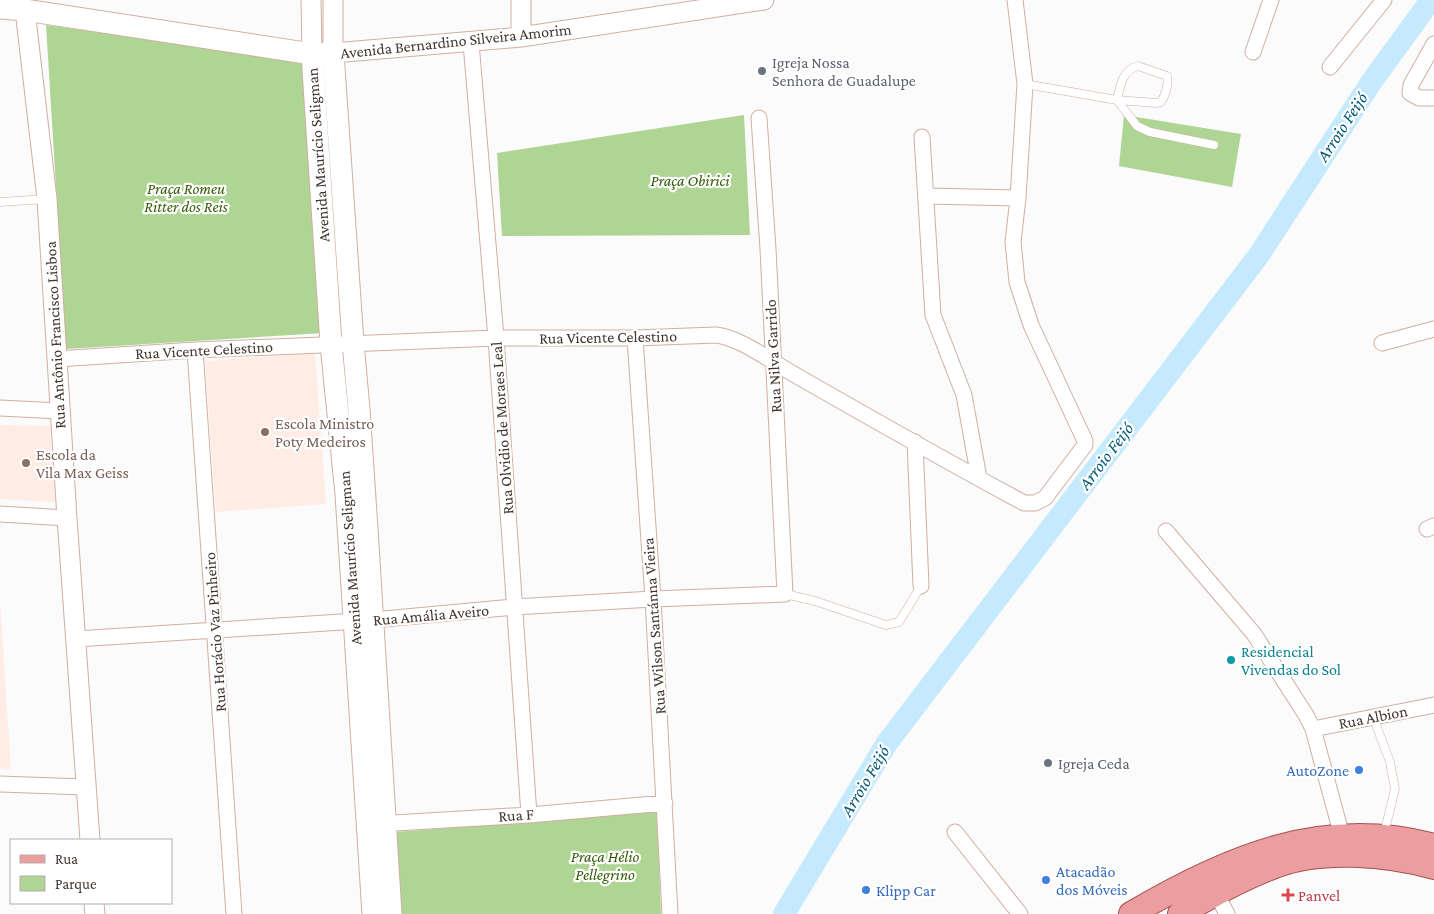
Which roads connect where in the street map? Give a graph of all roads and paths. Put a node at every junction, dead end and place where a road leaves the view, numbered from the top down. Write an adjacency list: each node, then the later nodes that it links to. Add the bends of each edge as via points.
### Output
1 (311, 0): 15 (street)
2 (333, 0): 14 (street)
3 (521, 0): 10 (street)
4 (764, 0): 10 (street, Avenida Bernardino Silveira Amorim)
5 (1016, 0): 17 (street)
6 (1271, 0): 13 (street)
7 (1382, 1): 16 (street)
8 (22, 3): 9 (main road, Avenida Bernardino Silveira Amorim); 15 (main road, Avenida Bernardino Silveira Amorim); 25 (street, Rua Antônio Francisco Lisboa)
9 (0, 8)
10 (520, 37): 11 (street, Avenida Bernardino Silveira Amorim)
11 (471, 43): 14 (street, Avenida Bernardino Silveira Amorim); 28 (street, Rua Olvidio de Moraes Leal)
12 (1434, 44): 18 (street, via 1411,85 1410,93 1419,98)
13 (1253, 52)
14 (333, 53): 15 (main road, Avenida Bernardino Silveira Amorim); 30 (main road, Avenida Maurício Seligman)
15 (312, 54): 32 (main road, Avenida Maurício Seligman)
16 (1330, 68)
17 (1025, 84): 19 (lane); 24 (street)
18 (1434, 98)
19 (1117, 100): 19 (lane, via 1161,102 1167,76 1134,67 1123,77); 22 (lane, via 1138,126 1150,132)
20 (759, 118): 35 (street, Rua Nilva Garrido)
21 (922, 137): 23 (street)
22 (1214, 145)
23 (926, 196): 24 (street); 39 (street, via 933,315 964,395)
24 (1018, 198): 39 (street, Rua Vicente Celestino, via 1013,242 1017,282 1031,325 1085,445 1045,498 1035,503 1024,503)
25 (47, 199): 26 (lane); 34 (street, Rua Antônio Francisco Lisboa)
26 (0, 202)
27 (1434, 329): 31 (street)
28 (496, 338): 29 (street, Rua Vicente Celestino); 30 (street, Rua Vicente Celestino); 46 (street, Rua Olvidio de Moraes Leal)
29 (635, 338): 35 (street, Rua Vicente Celestino, via 724,336 733,338); 45 (street, Rua Wilson Santánna Vieira)
30 (352, 343): 32 (street, Rua Vicente Celestino); 47 (main road, Avenida Maurício Seligman, via 359,409)
31 (1382, 343)
32 (331, 344): 33 (street, Rua Vicente Celestino); 47 (main road, Avenida Maurício Seligman, via 346,494)
33 (195, 350): 34 (street, Rua Vicente Celestino); 48 (street, Rua Horácio Vaz Pinheiro)
34 (57, 359): 37 (street, Rua Antônio Francisco Lisboa)
35 (774, 364): 38 (street, Rua Vicente Celestino); 44 (street, Rua Nilva Garrido)
36 (0, 408): 37 (street)
37 (60, 411): 41 (street, Rua Antônio Francisco Lisboa)
38 (915, 442): 39 (street, Rua Vicente Celestino); 43 (street)
39 (979, 478)
40 (0, 514): 41 (street)
41 (67, 518): 49 (street, Rua Antônio Francisco Lisboa)
42 (1166, 532): 52 (street, via 1254,634)
43 (921, 586): 44 (lane, via 899,622 886,625)
44 (785, 594): 45 (street, Rua Amália Aveiro)
45 (653, 598): 46 (street, Rua Amália Aveiro); 55 (street, Rua Wilson Santánna Vieira)
46 (514, 607): 47 (street, Rua Amália Aveiro); 56 (street, Rua Olvidio de Moraes Leal)
47 (364, 621): 48 (street, Rua Amália Aveiro); 57 (main road, Avenida Maurício Seligman)
48 (214, 629): 49 (street, Rua Amália Aveiro); 65 (street, Rua Horácio Vaz Pinheiro)
49 (76, 639): 54 (street, Rua Antônio Francisco Lisboa)
50 (1434, 705): 51 (street, Rua Albion)
51 (1373, 717): 52 (street, Rua Albion); 60 (lane, via 1390,762 1395,789)
52 (1313, 729): 59 (street)
53 (0, 784): 54 (street)
54 (85, 787): 61 (street, Rua Antônio Francisco Lisboa)
55 (665, 803): 56 (street, Rua F); 68 (street, Rua Wilson Santánna Vieira)
56 (529, 814): 57 (street, Rua F)
57 (376, 824): 66 (main road, Avenida Maurício Seligman); 67 (main road, Avenida Maurício Seligman)
58 (956, 832): 69 (street)
59 (1342, 836): 60 (main road); 70 (main road, via 1296,842 1216,868)
60 (1382, 838): 62 (main road)
61 (90, 839)
62 (1434, 846)
63 (1434, 867): 64 (main road, via 1371,856 1313,857 1276,865)
64 (1216, 893): 71 (main road); 72 (street)
65 (234, 914)
66 (373, 914)
67 (391, 914)
68 (670, 914)
69 (1020, 914)
70 (1131, 914)
71 (1180, 914)
72 (1226, 914)

